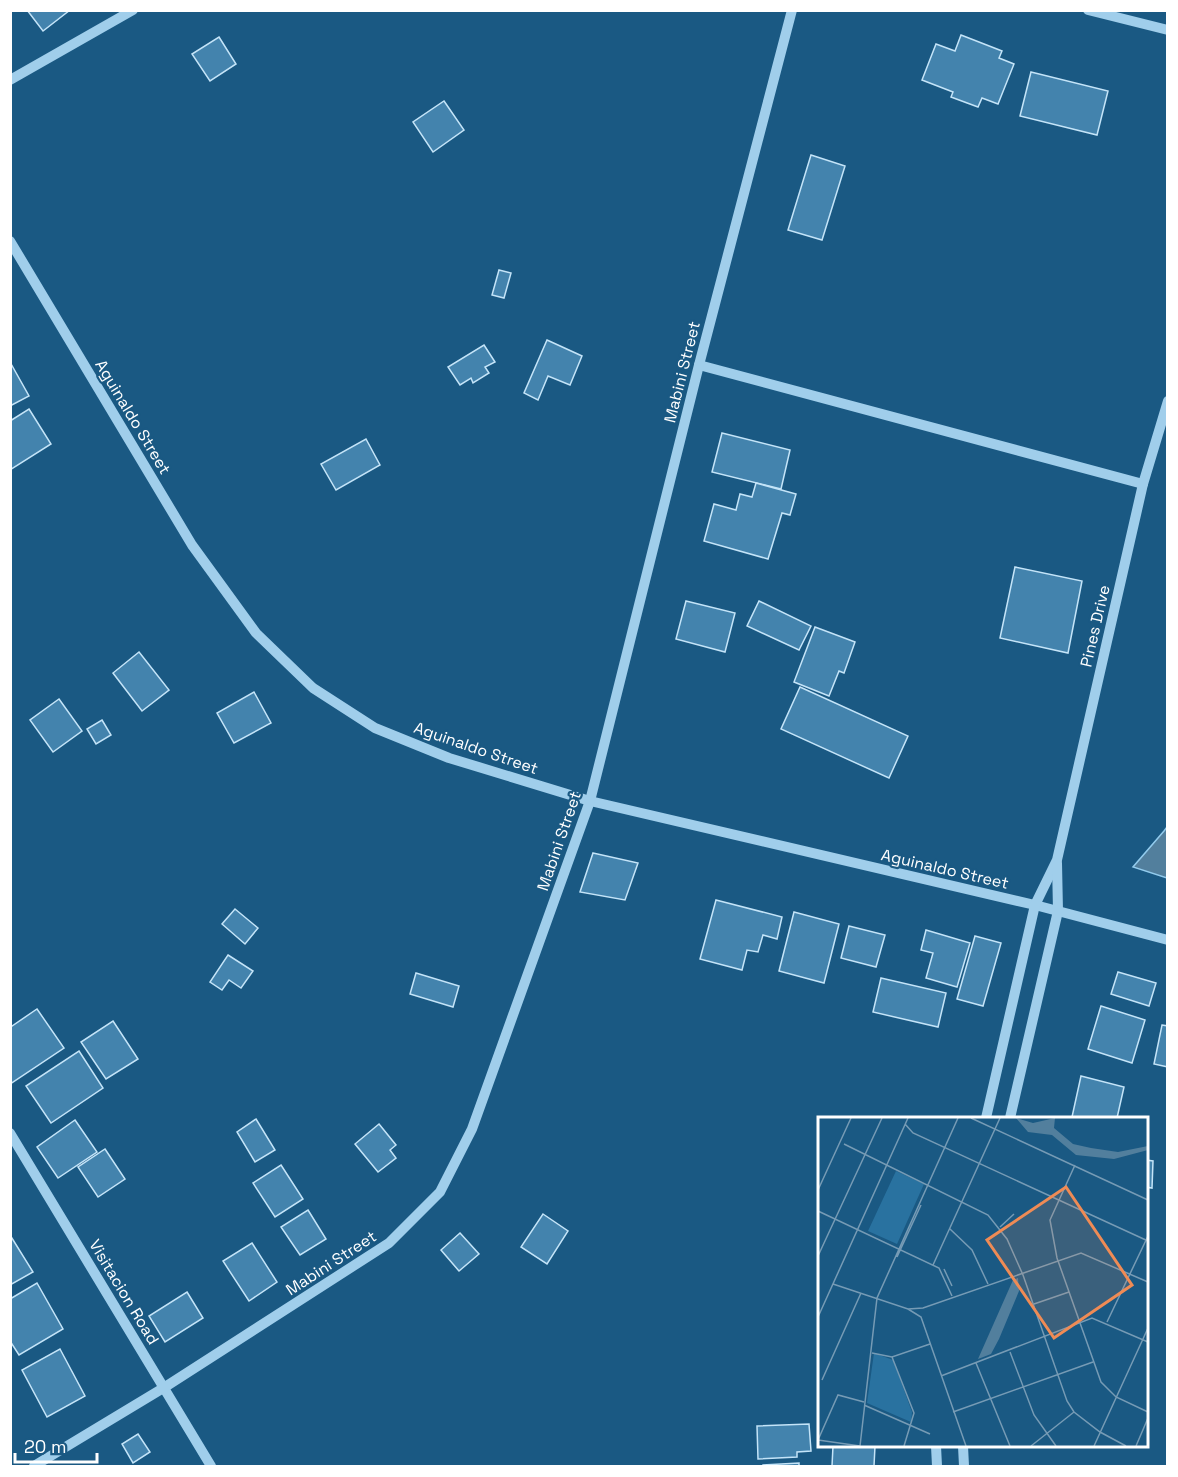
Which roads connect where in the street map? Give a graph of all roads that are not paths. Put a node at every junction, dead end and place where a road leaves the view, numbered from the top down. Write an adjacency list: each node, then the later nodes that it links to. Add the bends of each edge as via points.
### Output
1 (133, 10): 5 (street)
2 (792, 10): 7 (street, Mabini Street)
3 (1088, 10): 4 (street)
4 (1167, 30)
5 (10, 80)
6 (10, 241): 10 (street, Aguinaldo Street, via 192,545 256,633 313,688 375,728 438,754)
7 (699, 365): 9 (street); 10 (street, Mabini Street)
8 (1167, 401): 9 (street, Pines Drive)
9 (1143, 484): 11 (street, Pines Drive)
10 (590, 801): 12 (street, Aguinaldo Street); 18 (street, Mabini Street, via 472,1129 440,1192 389,1244)
11 (1057, 860): 12 (street, Pines Drive); 13 (street, Pines Drive)
12 (1035, 905): 13 (street, Aguinaldo Street); 15 (street, Pines Drive)
13 (1058, 911): 14 (street, Aguinaldo Street); 16 (street, Pines Drive)
14 (1167, 940)
15 (986, 1117)
16 (1010, 1117)
17 (10, 1133): 18 (street, Visitacion Road)
18 (165, 1387): 21 (street, Mabini Street); 22 (street, Visitacion Road)
19 (936, 1447): 23 (street)
20 (963, 1447): 24 (street)
21 (34, 1467)
22 (212, 1467)
23 (937, 1467)
24 (964, 1467)

